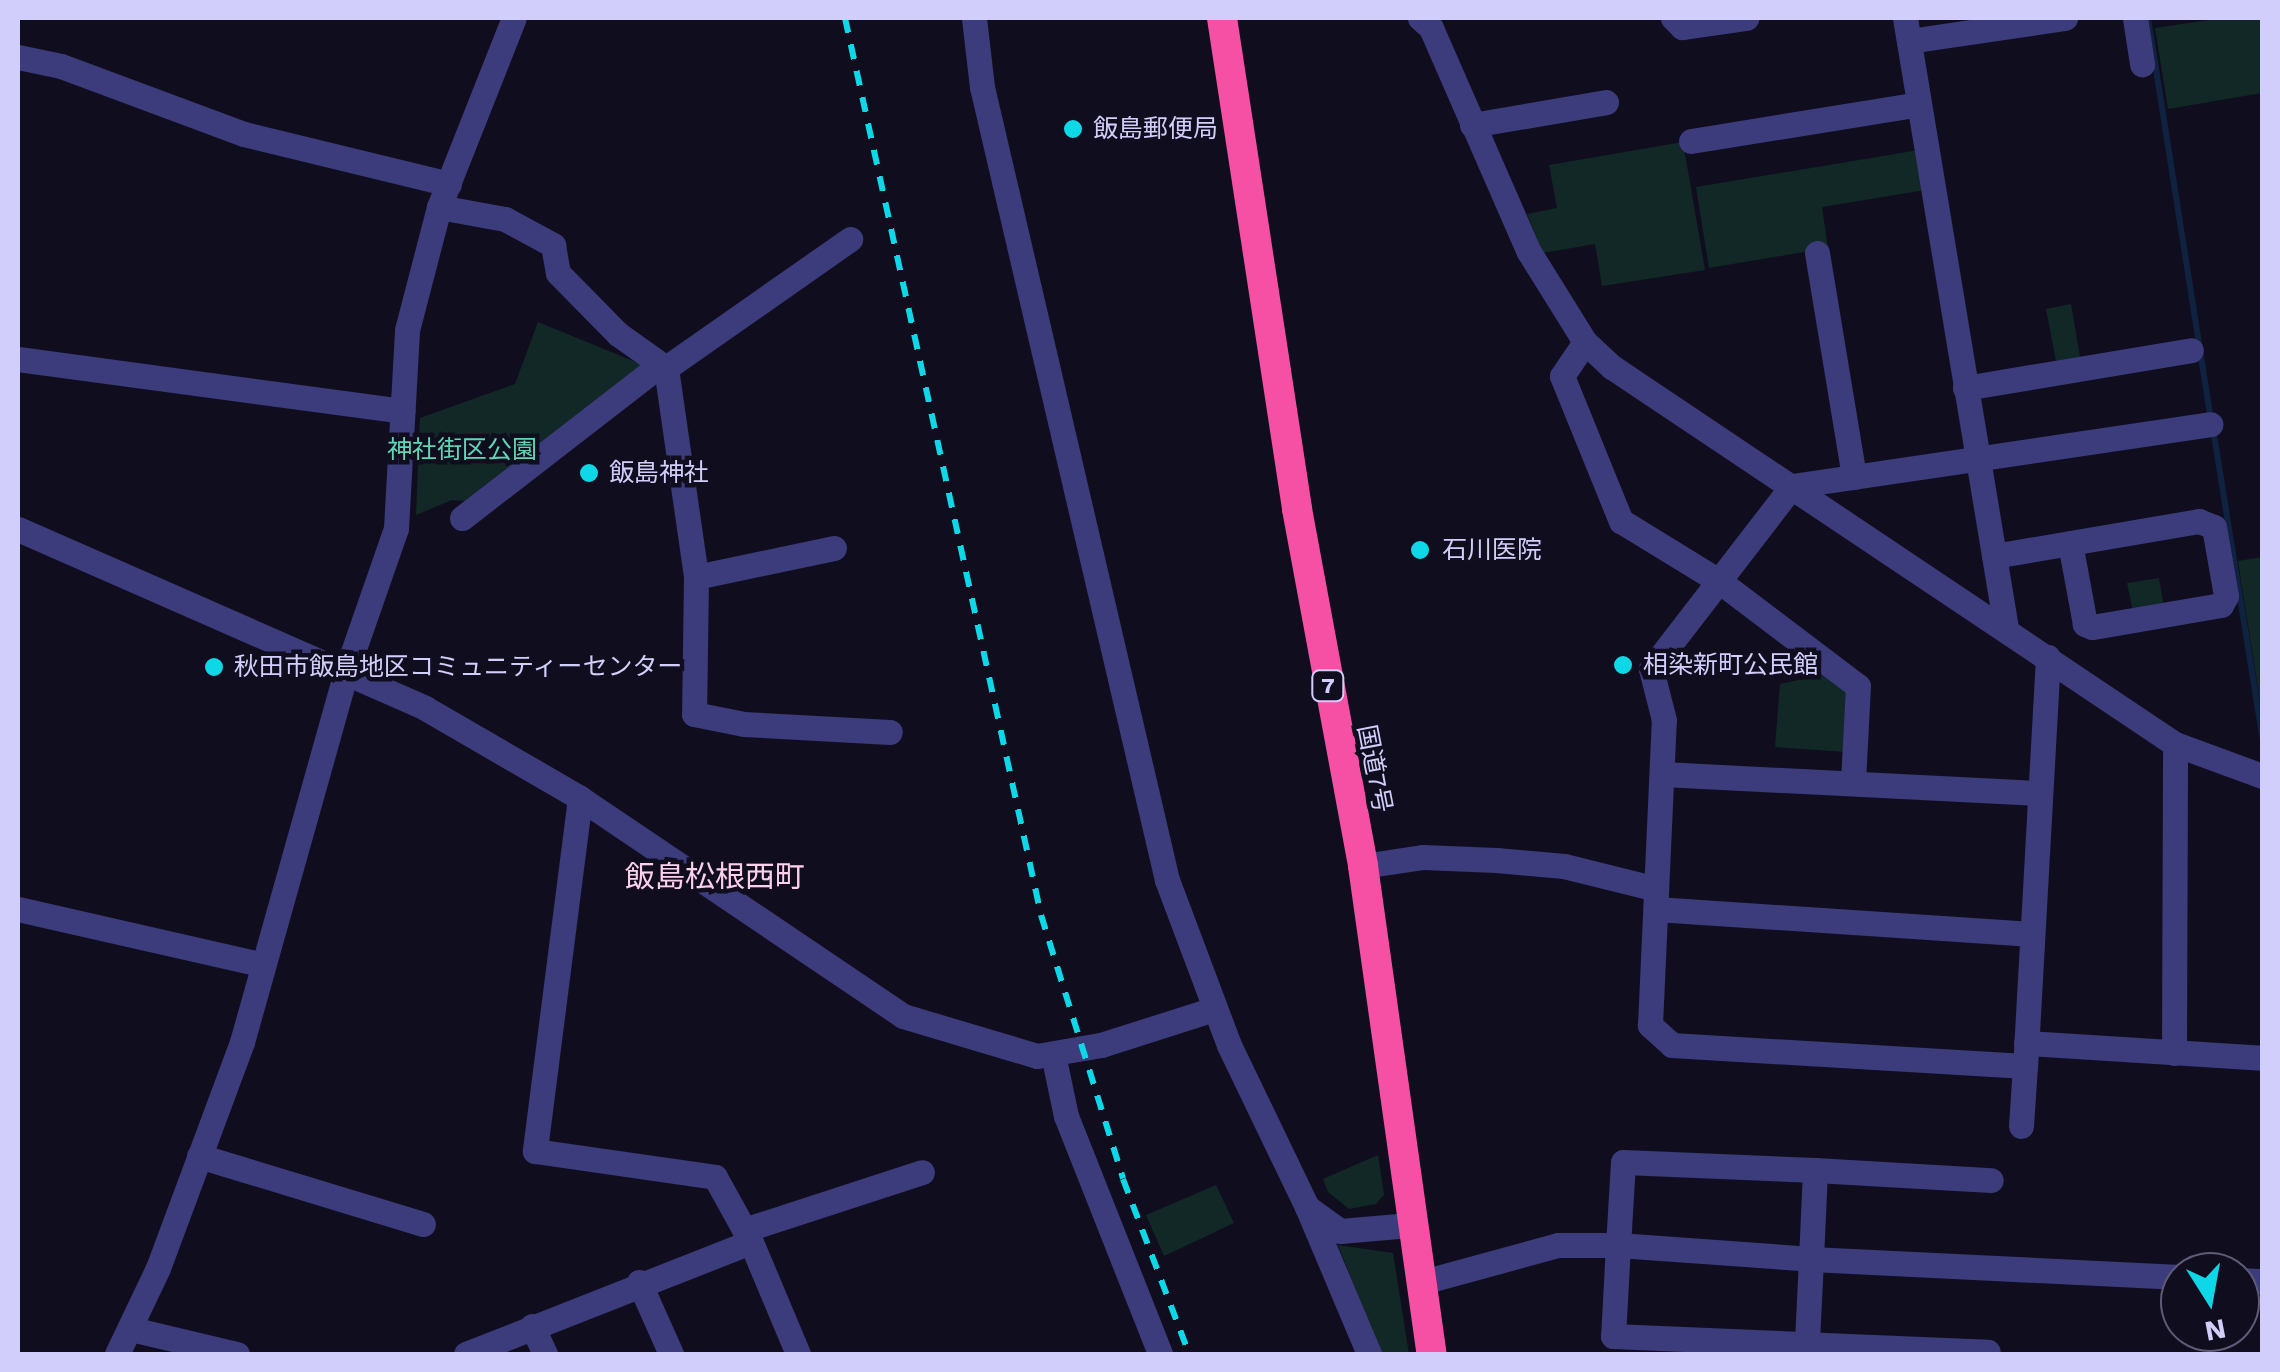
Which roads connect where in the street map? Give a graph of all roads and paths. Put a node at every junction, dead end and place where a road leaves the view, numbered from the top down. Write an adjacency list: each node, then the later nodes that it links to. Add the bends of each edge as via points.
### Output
1 (514, 18): 16 (street)
2 (974, 18): 51 (street, via 982,88 1141,783 1167,880)
3 (1222, 18): 46 (highway, 国道7号 / 7, via 1300,527)
4 (1673, 18): 5 (street, via 1682,27)
5 (1746, 18)
6 (2065, 18): 9 (street)
7 (2134, 18): 11 (street)
8 (1433, 21): 14 (street)
9 (1907, 29): 13 (street)
10 (18, 57): 16 (street)
11 (2142, 64)
12 (1606, 102): 14 (street)
13 (1919, 104): 15 (street); 23 (street)
14 (1472, 125): 19 (street, via 1529,252)
15 (1690, 141)
16 (444, 196): 22 (street, via 505,218 554,246 558,273 618,334); 24 (street, via 407,330)
17 (850, 239): 22 (street)
18 (1817, 252): 27 (street)
19 (1586, 342): 28 (street, via 1612,367); 35 (street, via 1562,376 1621,521)
20 (2191, 350): 23 (street)
21 (18, 359): 24 (street)
22 (666, 368): 29 (street, via 592,415); 34 (street)
23 (1964, 388): 26 (street)
24 (403, 411): 38 (street, via 396,528)
25 (2210, 424): 26 (street)
26 (1978, 461): 27 (street); 33 (street)
27 (1854, 477): 28 (street)
28 (1792, 486): 35 (street); 36 (street)
29 (462, 518)
30 (18, 529): 38 (street)
31 (2070, 543): 31 (street, via 2200,520 2214,527 2226,596 2222,605 2092,627 2085,624); 33 (street)
32 (834, 548): 34 (street)
33 (1994, 556): 36 (street)
34 (696, 577): 39 (street, via 694,714 744,724)
35 (1719, 581): 41 (street, via 1652,669 1664,720); 43 (street, via 1858,686)
36 (2006, 628): 37 (street)
37 (2048, 657): 40 (street); 44 (street)
38 (347, 669): 45 (street); 50 (street)
39 (890, 732)
40 (2174, 744): 42 (street); 52 (street)
41 (1664, 774): 43 (street); 47 (street)
42 (2262, 776)
43 (1853, 782): 44 (street)
44 (2040, 794): 49 (street)
45 (580, 798): 53 (street, via 903,1016 1036,1056); 64 (street, via 535,1152 714,1177)
46 (1363, 866): 47 (street, via 1423,857 1564,866); 63 (highway, 国道7号 / 7)
47 (1656, 898): 49 (street); 54 (street, via 1650,1025 1672,1045)
48 (18, 909): 50 (street)
49 (2032, 934): 54 (street)
50 (260, 964): 57 (street, via 242,1042)
51 (1214, 1009): 53 (street); 61 (street)
52 (2174, 1052): 54 (street); 55 (street)
53 (1053, 1054): 80 (street, via 1066,1116)
54 (2025, 1055): 56 (street)
55 (2262, 1058)
56 (2021, 1126)
57 (199, 1156): 62 (street); 71 (street)
58 (1815, 1170): 60 (street); 65 (street, via 1623,1162); 66 (street)
59 (922, 1172): 64 (street)
60 (1991, 1180)
61 (1307, 1207): 63 (street, via 1340,1231); 81 (street)
62 (422, 1224)
63 (1410, 1225): 69 (highway, 国道7号 / 7)
64 (747, 1236): 68 (street); 79 (street)
65 (1618, 1245): 66 (street); 69 (street, via 1558,1245); 72 (street, via 1613,1336)
66 (1812, 1259): 67 (street); 72 (street)
67 (2160, 1277)
68 (639, 1282): 70 (street); 78 (street)
69 (1420, 1282): 82 (highway, 国道7号 / 7)
70 (532, 1326): 76 (street); 77 (street)
71 (131, 1329): 74 (street); 75 (street)
72 (1806, 1340): 73 (street)
73 (1988, 1352)
74 (117, 1354)
75 (236, 1354)
76 (466, 1354)
77 (545, 1354)
78 (671, 1354)
79 (798, 1354)
80 (1160, 1354)
81 (1369, 1354)
82 (1432, 1354)

